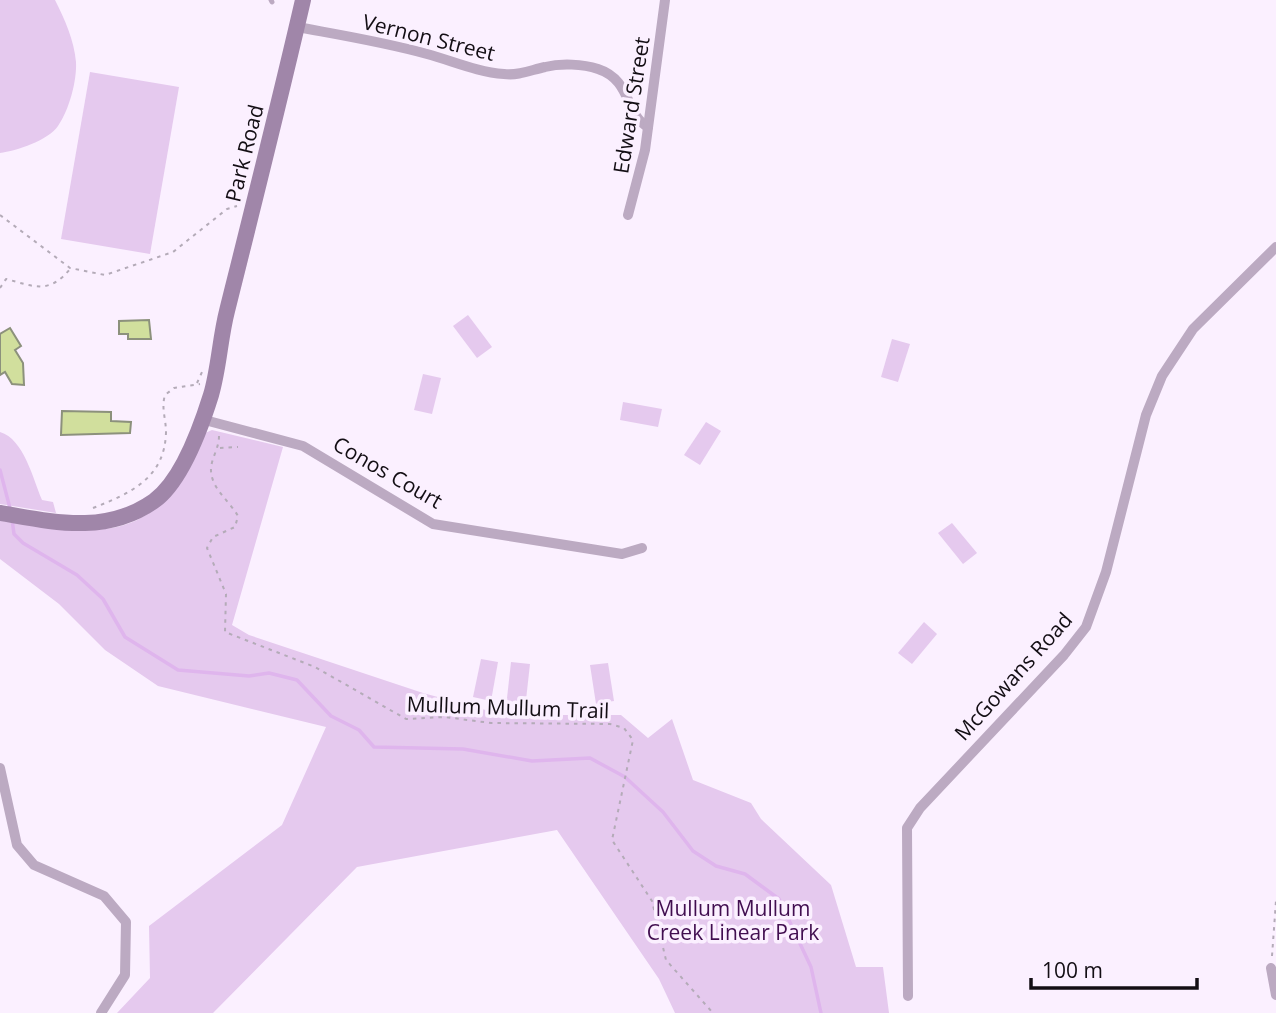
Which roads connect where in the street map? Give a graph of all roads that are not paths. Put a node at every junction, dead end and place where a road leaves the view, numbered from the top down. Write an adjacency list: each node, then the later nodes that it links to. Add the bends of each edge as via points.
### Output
1 (303, 0): 3 (street, Park Road)
2 (665, 0): 4 (street, Edward Street)
3 (297, 27): 4 (street, Vernon Street, via 504,74 548,66 600,69 622,86 636,118); 7 (street, Park Road)
4 (648, 127): 5 (street, Edward Street, via 641,174)
5 (628, 215)
6 (1276, 247): 14 (street, McGowans Road, via 1193,329 1162,376 1146,415 1106,572 1086,627 920,808 907,828)
7 (225, 316): 8 (street, Park Road, via 211,395); 8 (street, Park Road, via 203,385)
8 (201, 419): 9 (street, Park Road, via 180,471 157,499 138,511 104,523 57,523); 10 (street, Conos Court, via 303,446 433,524 622,554)
9 (0, 513)
10 (642, 548)
11 (0, 768): 15 (street, via 17,845 34,865 104,896 125,922 125,975)
12 (1272, 968): 13 (street)
13 (1276, 995)
14 (908, 996)
15 (101, 1013)

